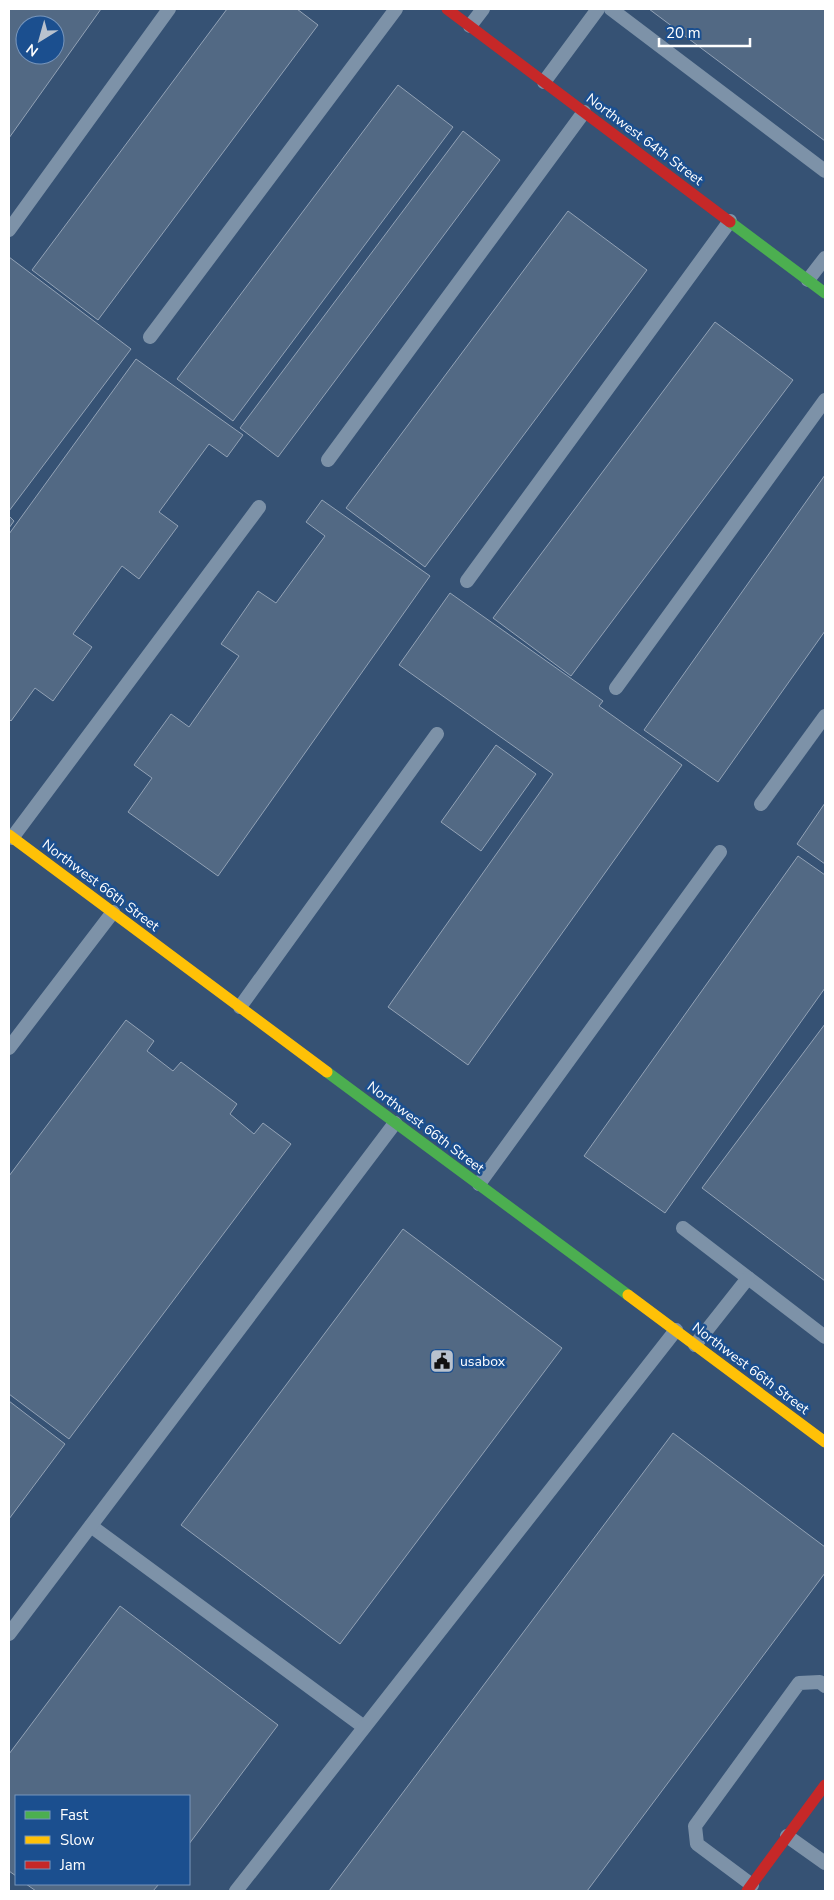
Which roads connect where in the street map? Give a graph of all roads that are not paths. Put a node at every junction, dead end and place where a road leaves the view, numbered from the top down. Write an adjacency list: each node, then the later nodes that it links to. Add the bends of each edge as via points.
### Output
1 (169, 9): 12 (lane)
2 (396, 9): 16 (lane)
3 (447, 9): 7 (street, Northwest 64th Street)
4 (483, 9): 7 (lane)
5 (598, 9): 8 (lane)
6 (611, 9): 10 (lane)
7 (470, 26): 8 (street, Northwest 64th Street)
8 (544, 82): 9 (street, Northwest 64th Street)
9 (584, 112): 11 (street, Northwest 64th Street); 18 (lane)
10 (825, 171)
11 (730, 221): 14 (street, Northwest 64th Street); 20 (lane)
12 (9, 230)
13 (825, 258): 14 (lane)
14 (808, 280): 15 (street, Northwest 64th Street)
15 (825, 293)
16 (150, 337)
17 (825, 400): 21 (lane)
18 (328, 460)
19 (259, 507): 25 (lane)
20 (467, 581)
21 (616, 688)
22 (825, 716): 24 (lane)
23 (437, 734): 28 (lane)
24 (761, 804)
25 (11, 837): 27 (street, Northwest 66th Street)
26 (720, 852): 31 (lane)
27 (113, 912): 28 (street, Northwest 66th Street); 29 (lane)
28 (240, 1007): 30 (street, Northwest 66th Street)
29 (9, 1048)
30 (395, 1123): 31 (street, Northwest 66th Street); 38 (lane)
31 (479, 1184): 34 (street, Northwest 66th Street)
32 (683, 1228): 33 (lane)
33 (748, 1278): 35 (lane); 36 (lane)
34 (676, 1330): 36 (street, Northwest 66th Street); 41 (lane)
35 (825, 1337)
36 (695, 1345): 37 (street, Northwest 66th Street)
37 (825, 1442)
38 (91, 1526): 39 (lane); 41 (lane)
39 (9, 1634)
40 (825, 1686): 45 (lane, via 820,1682 799,1683 694,1826 697,1844)
41 (364, 1727): 46 (lane)
42 (825, 1785): 43 (street)
43 (788, 1836): 44 (lane); 45 (street)
44 (825, 1863)
45 (749, 1888)
46 (236, 1891)

